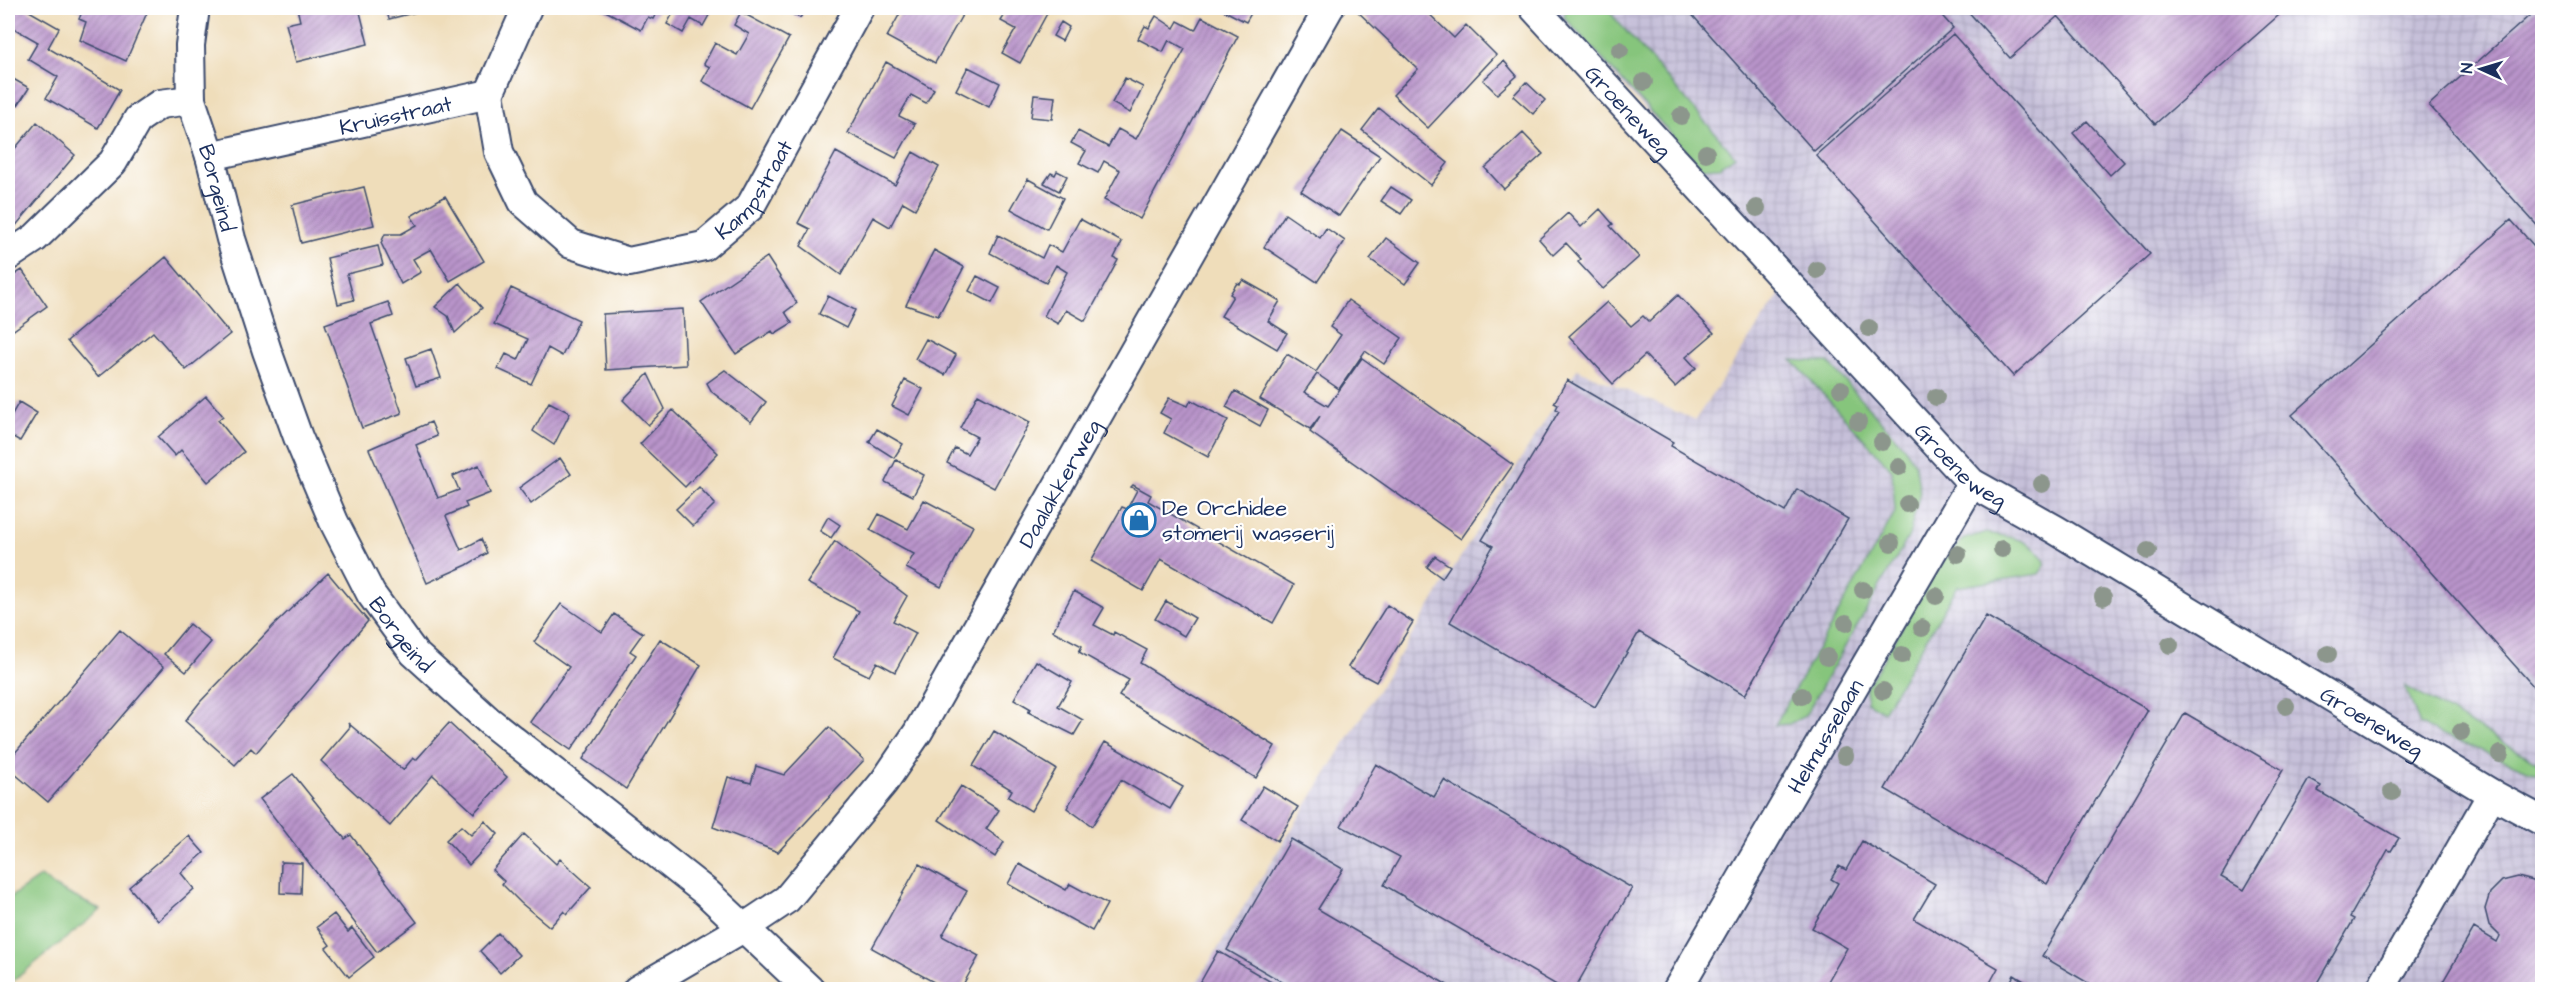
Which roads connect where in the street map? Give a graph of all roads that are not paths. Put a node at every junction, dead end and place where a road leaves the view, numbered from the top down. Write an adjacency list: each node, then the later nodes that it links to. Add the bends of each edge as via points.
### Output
1 (195, 8): 7 (street, Borgeind, via 190,45)
2 (527, 8): 6 (street)
3 (859, 8): 6 (street, Kampstraat, via 750,207 704,246 629,262 571,244 523,202 499,152)
4 (1329, 8): 13 (street, Daalakkerweg, via 918,732 884,782 787,898)
5 (1534, 8): 10 (street, Groeneweg)
6 (489, 94): 8 (street, Kruisstraat)
7 (191, 100): 8 (street, Borgeind); 9 (street, via 160,104 138,119 114,162 35,238)
8 (210, 156): 13 (street, Borgeind, via 231,239 298,437 334,522 371,594 414,653 489,721)
9 (8, 256)
10 (1972, 483): 11 (street, Groeneweg); 16 (street, Helmusselaan)
11 (2492, 794): 12 (street, Groeneweg); 17 (street)
12 (2542, 820)
13 (746, 927): 14 (street); 15 (street, Borgeind)
14 (637, 990)
15 (810, 990)
16 (1677, 990)
17 (2380, 990)

